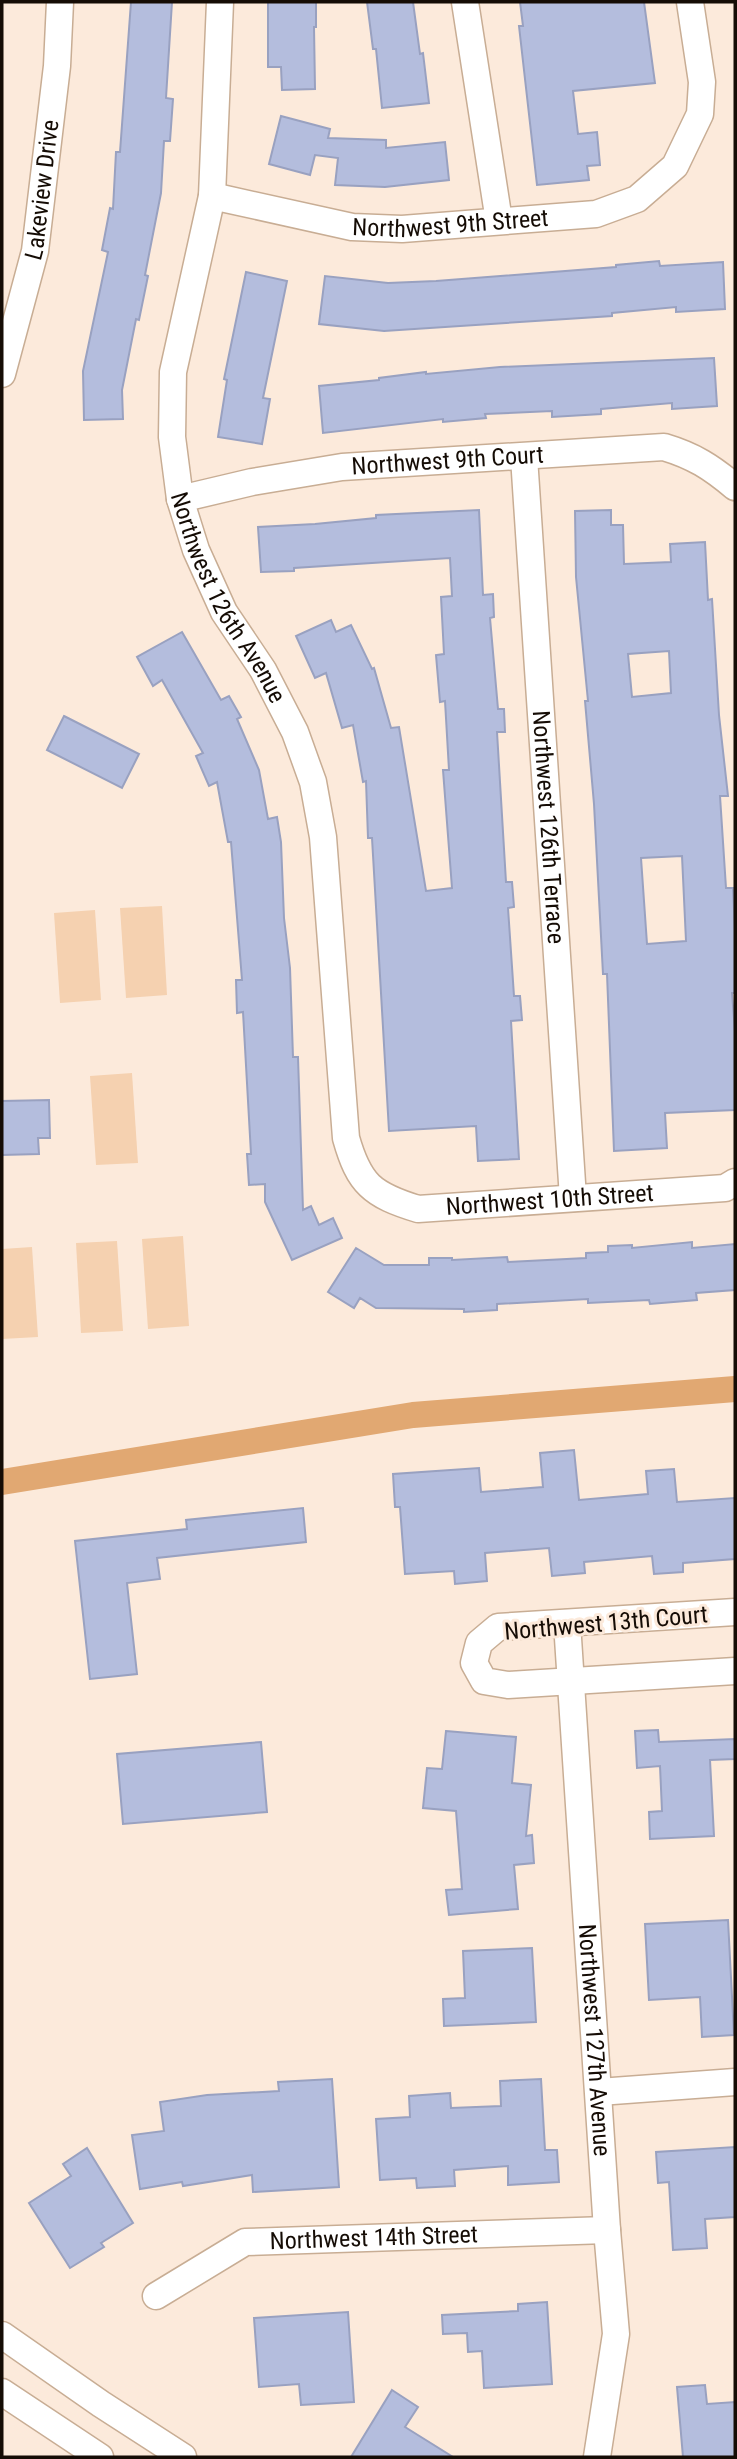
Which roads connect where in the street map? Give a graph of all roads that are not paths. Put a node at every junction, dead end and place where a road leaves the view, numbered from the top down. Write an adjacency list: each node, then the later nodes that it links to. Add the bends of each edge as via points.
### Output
1 (60, 2): 7 (street, Lakeview Drive, via 35,251)
2 (220, 2): 5 (street, Northwest 126th Avenue)
3 (465, 2): 6 (street)
4 (690, 2): 6 (street, Northwest 9th Street, via 702,82 700,114 675,166 637,199 596,214)
5 (212, 196): 6 (street, Northwest 9th Street, via 352,227 402,229); 10 (street, Northwest 126th Avenue, via 173,372 172,437)
6 (499, 221)
7 (2, 374)
8 (523, 457): 9 (street, Northwest 9th Court, via 664,447 691,455); 10 (street, Northwest 9th Court, via 342,467); 13 (street, Northwest 126th Terrace)
9 (735, 487)
10 (180, 499): 12 (street, Northwest 126th Avenue, via 196,550 225,612 263,670 295,732 313,782 323,837 346,1138 354,1166)
11 (735, 1182): 13 (street, Northwest 10th Street, via 724,1188)
12 (368, 1185): 13 (street, Northwest 10th Street, via 391,1201 418,1209)
13 (573, 1198)
14 (735, 1612): 15 (street, Northwest 13th Court)
15 (566, 1623): 17 (street, Northwest 127th Avenue); 17 (street, Northwest 13th Court, via 498,1627 479,1643 474,1663 484,1681 508,1685)
16 (735, 1671): 17 (street, Northwest 13th Court)
17 (571, 1681): 19 (street, Northwest 127th Avenue)
18 (735, 2082): 19 (street)
19 (599, 2092): 20 (street, Northwest 127th Avenue)
20 (607, 2230): 21 (street, Northwest 14th Street, via 246,2242); 26 (street, Northwest 127th Avenue, via 616,2334)
21 (156, 2296)
22 (2, 2335): 25 (street)
23 (2, 2392): 24 (street)
24 (100, 2457)
25 (184, 2457)
26 (597, 2457)

